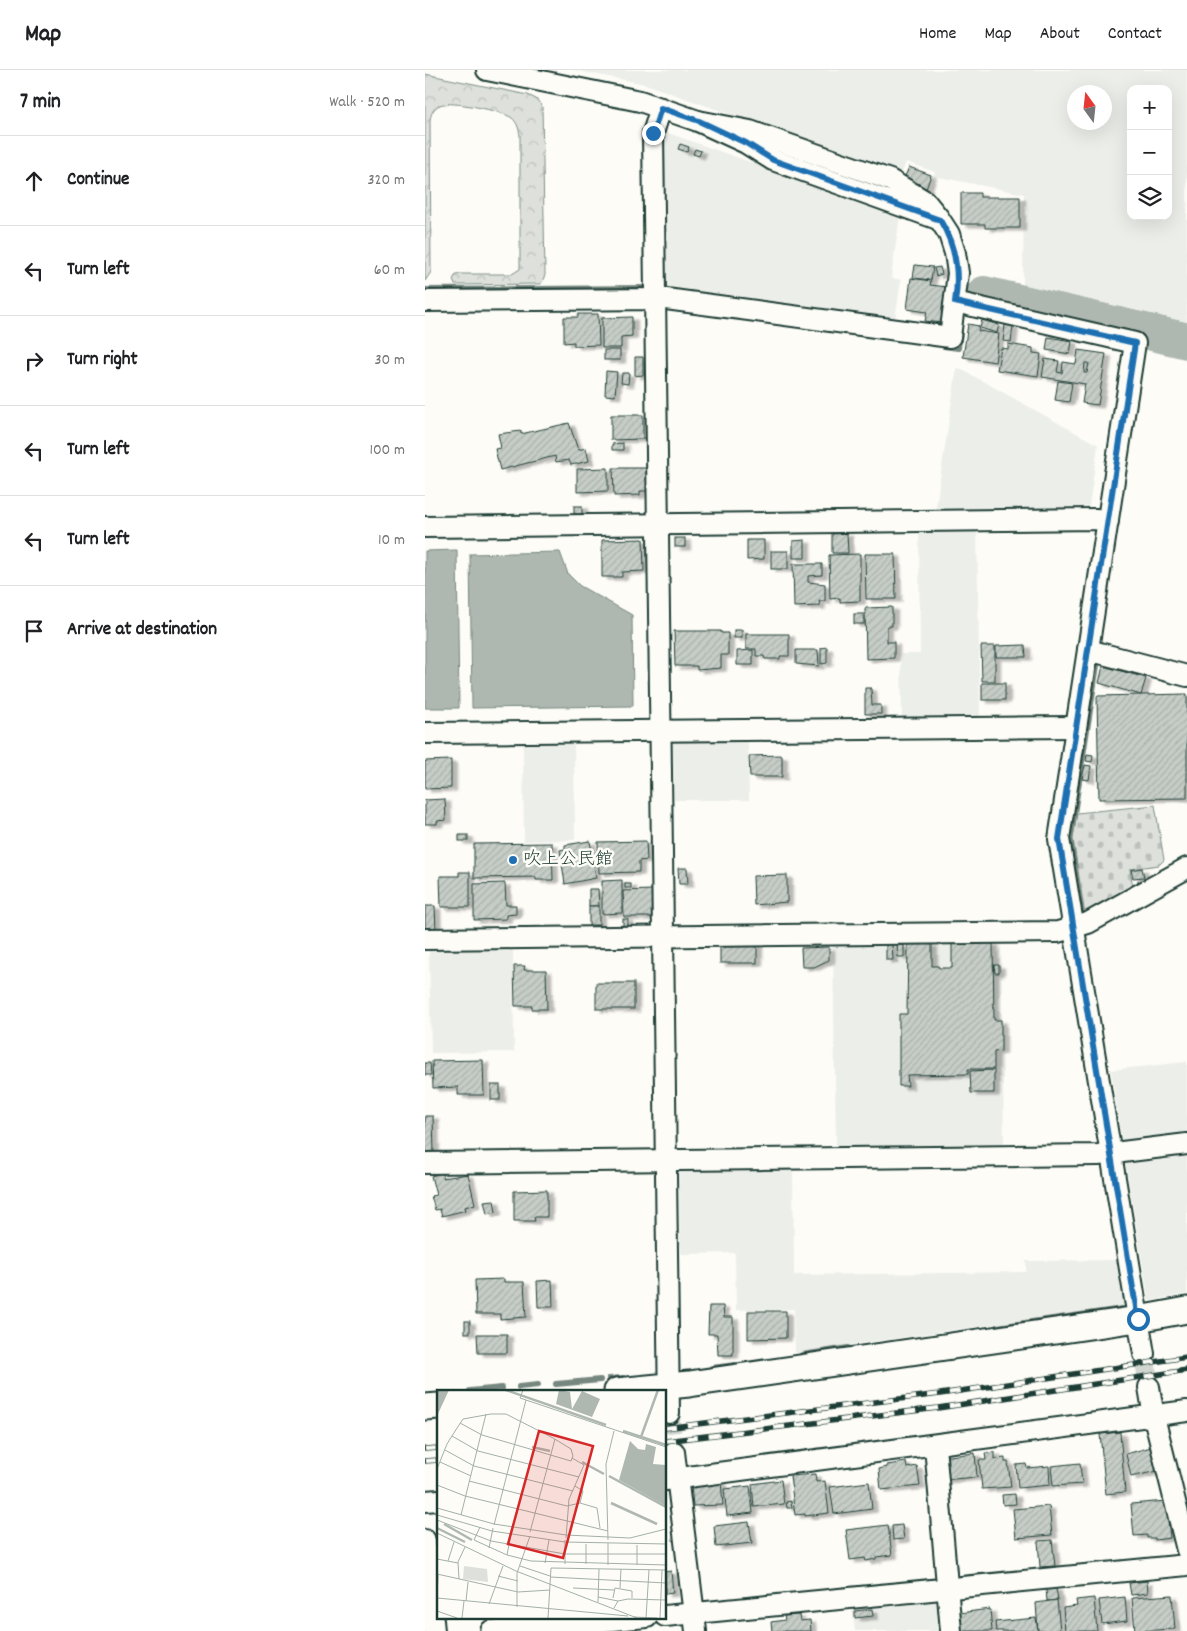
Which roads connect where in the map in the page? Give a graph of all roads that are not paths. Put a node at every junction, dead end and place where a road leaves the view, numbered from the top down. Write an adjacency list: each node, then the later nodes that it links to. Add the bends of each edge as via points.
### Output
1 (487, 70): 2 (street)
2 (661, 108): 3 (street, via 653,133); 5 (street, via 699,121 773,160 940,220 955,253 958,273)
3 (654, 299): 4 (street); 5 (street, via 950,337); 7 (street)
4 (425, 301)
5 (955, 302): 6 (street, via 1135,343)
6 (1108, 520): 7 (street); 9 (street)
7 (657, 524): 8 (street); 12 (street)
8 (425, 527)
9 (1088, 650): 10 (street); 11 (street)
10 (1187, 676)
11 (1076, 727): 12 (street); 15 (street, via 1059,839)
12 (659, 731): 13 (street); 16 (street)
13 (425, 733)
14 (1187, 868): 15 (street, via 1088,924)
15 (1073, 928): 16 (street, via 1058,932); 19 (street)
16 (662, 936): 17 (street); 20 (street)
17 (425, 939)
18 (1187, 1144): 19 (street)
19 (1110, 1153): 20 (street); 23 (street)
20 (665, 1160): 21 (street); 25 (street)
21 (425, 1163)
22 (1187, 1310): 23 (street)
23 (1138, 1319): 24 (street); 25 (street)
24 (1144, 1354)
25 (667, 1387): 27 (street); 29 (street)
26 (1149, 1387): 30 (street)
27 (630, 1390)
28 (1187, 1411): 30 (street)
29 (669, 1413)
30 (1154, 1417): 31 (street); 35 (street)
31 (935, 1446): 33 (street); 37 (street)
32 (674, 1452): 33 (street)
33 (671, 1480): 40 (street)
34 (425, 1540): 41 (street)
35 (1187, 1550)
36 (1187, 1565): 37 (street)
37 (948, 1587): 40 (street); 43 (street)
38 (666, 1616): 40 (street)
39 (636, 1618): 42 (street)
40 (695, 1622)
41 (434, 1631)
42 (491, 1631)
43 (951, 1631)

